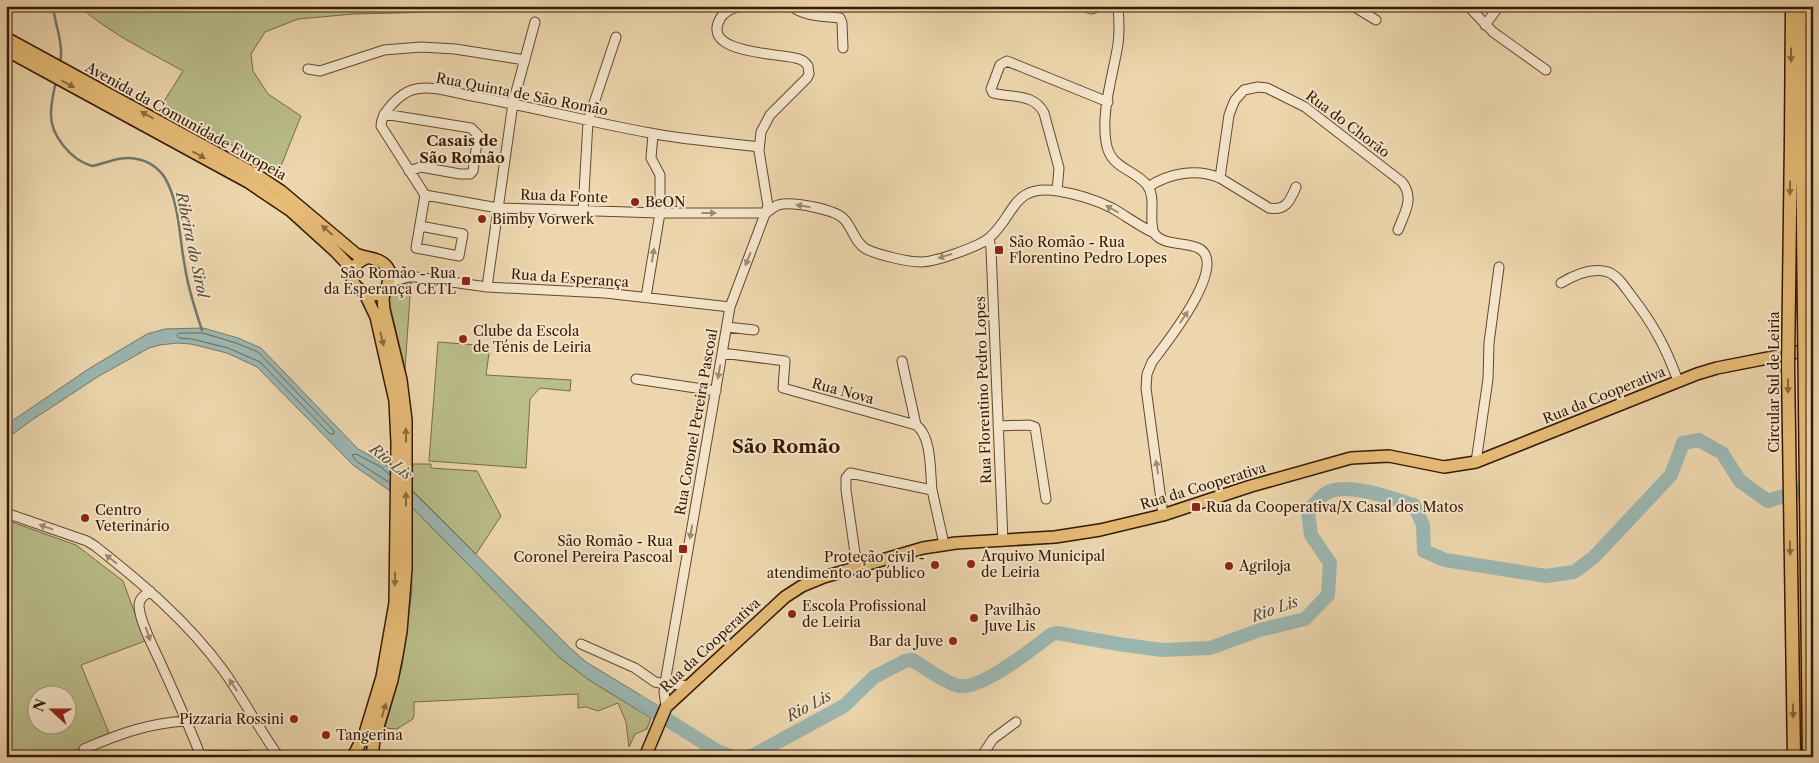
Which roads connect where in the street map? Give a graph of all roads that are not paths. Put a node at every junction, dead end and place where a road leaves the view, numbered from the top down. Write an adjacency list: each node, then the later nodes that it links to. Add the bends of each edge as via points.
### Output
1 (740, 6): 29 (street, via 719,20 718,30 724,41 743,50 800,59 809,70 807,78 766,120)
2 (791, 6): 16 (street, via 808,14 840,18)
3 (1084, 6): 10 (street)
4 (1118, 6): 23 (street, via 1119,36)
5 (1353, 6): 11 (street)
6 (1468, 6): 13 (street)
7 (1499, 6): 13 (street)
8 (1792, 6): 28 (highway, Circular Sul de Leiria, one-way to 28)
9 (1802, 6): 28 (highway, Circular Sul de Leiria)
10 (1095, 8)
11 (1376, 20)
12 (535, 22): 18 (street)
13 (1485, 24): 21 (street)
14 (616, 37): 26 (street)
15 (6, 38): 19 (main road, Avenida da Comunidade Europeia)
16 (843, 48)
17 (6, 50): 19 (main road, Avenida da Comunidade Europeia)
18 (525, 60): 20 (street, via 421,47 384,50 320,71); 24 (street)
19 (44, 65): 22 (main road, Avenida da Comunidade Europeia)
20 (308, 69)
21 (1546, 70)
22 (97, 94): 44 (main road, Avenida da Comunidade Europeia, one-way to 22, via 346,246 257,175); 47 (main road, Avenida da Comunidade Europeia, one-way to 47, via 269,195 323,239)
23 (1108, 102): 32 (street, via 1106,140 1110,154 1117,164); 34 (street, via 1007,61 1000,65 991,89 993,94 1032,100 1041,106 1059,168)
24 (514, 103): 25 (street, Rua Quinta de São Romão, via 431,88 412,90); 26 (street, Rua Quinta de São Romão); 36 (street)
25 (384, 114): 30 (street, via 381,120 383,129); 30 (street, via 471,128 478,135 470,174 422,167)
26 (588, 121): 27 (street, Rua Quinta de São Romão); 37 (street)
27 (653, 134): 29 (street, Rua Quinta de São Romão); 38 (street, via 651,158 660,175)
28 (1796, 139): 91 (highway, Circular Sul de Leiria, one-way to 91, bridge, via 1788,367); 92 (highway, Circular Sul de Leiria, bridge)
29 (759, 147): 39 (street, Rua Coronel Pereira Pascoal, via 768,202)
30 (409, 171): 35 (street)
31 (1220, 178): 32 (street, via 1209,174 1176,174); 33 (street, via 1269,208 1277,209 1286,205); 41 (street, Rua do Chorão, via 1229,115 1235,100 1244,90 1267,88 1305,107 1402,182 1409,198)
32 (1148, 187): 42 (street)
33 (1296, 187)
34 (1057, 191): 42 (street, Rua da Fonte, one-way to 34, via 1103,204); 43 (street, Rua da Fonte, via 1033,191 1021,197)
35 (425, 195): 36 (street, Rua da Fonte); 40 (street)
36 (498, 208): 37 (street, Rua da Fonte); 51 (street)
37 (583, 210): 38 (street, Rua da Fonte)
38 (660, 213): 39 (street, Rua da Fonte, one-way to 39); 53 (street, one-way to 38)
39 (766, 213): 43 (street, Rua da Fonte, one-way to 39, via 965,250 916,262 865,248 846,221 833,212 787,204); 54 (street, Rua Coronel Pereira Pascoal, one-way to 54)
40 (420, 226): 40 (street, via 416,248 460,256 463,234)
41 (1398, 230)
42 (1154, 233): 70 (street, Rua da Fonte, one-way to 42, via 1146,388 1147,374 1198,295 1206,262 1200,249 1160,239)
43 (990, 238): 64 (street, Rua Florentino Pedro Lopes)
44 (366, 258): 46 (main road, Avenida da Comunidade Europeia, via 382,261); 47 (main road, via 356,265)
45 (1499, 268): 65 (street)
46 (389, 270): 48 (street, Rua da Esperança); 50 (main road, Avenida da Comunidade Europeia)
47 (354, 271): 52 (main road, Avenida da Comunidade Europeia, via 356,287)
48 (408, 277): 50 (street, Rua da Esperança); 51 (street, Rua da Esperança)
49 (1561, 283): 61 (street, via 1573,275 1599,271 1619,280 1652,322)
50 (387, 285): 52 (main road, via 378,293); 66 (main road, Avenida da Comunidade Europeia, one-way to 50, via 406,420 397,358 384,310)
51 (487, 287): 53 (street, Rua da Esperança)
52 (365, 294): 66 (main road, Avenida da Comunidade Europeia, one-way to 66, via 376,317 392,381)
53 (646, 297): 54 (street, Rua da Esperança)
54 (730, 307): 55 (street, Rua Coronel Pereira Pascoal)
55 (727, 327): 56 (street); 58 (street, Rua Coronel Pereira Pascoal)
56 (754, 330)
57 (1813, 349): 61 (main road, Rua da Cooperativa, via 1717,368)
58 (722, 353): 62 (street, Rua Coronel Pereira Pascoal, one-way to 62); 63 (street, Rua Nova, via 785,362 783,388)
59 (902, 361): 63 (street)
60 (636, 379): 62 (street)
61 (1678, 381): 65 (main road, Rua da Cooperativa)
62 (716, 391): 77 (street, Rua Coronel Pereira Pascoal, one-way to 77)
63 (916, 425): 67 (street, via 926,440)
64 (998, 426): 68 (street, via 1035,427); 72 (street, Rua Florentino Pedro Lopes)
65 (1476, 462): 70 (main road, Rua da Cooperativa, via 1444,466 1389,456 1351,458)
66 (402, 467): 71 (main road, Avenida da Comunidade Europeia)
67 (932, 490): 73 (street); 74 (street, via 848,474 846,490)
68 (1046, 499)
69 (6, 513): 75 (street, one-way to 69, via 87,541)
70 (1163, 515): 72 (main road, Rua da Cooperativa, via 1100,530)
71 (401, 531): 87 (main road, Avenida da Comunidade Europeia, one-way to 87, via 388,652 365,733); 88 (main road, Avenida da Comunidade Europeia, one-way to 71, via 401,631 406,569)
72 (1003, 541): 73 (main road, Rua da Cooperativa)
73 (944, 544): 74 (main road, Rua da Cooperativa)
74 (857, 567): 78 (main road, Rua da Cooperativa, via 796,589)
75 (150, 591): 80 (street, one-way to 80, via 140,600 142,618); 86 (street, one-way to 75, via 222,668 176,615)
76 (581, 644): 77 (street, via 635,668 654,682)
77 (665, 681): 78 (street); 79 (street, Rua Coronel Pereira Pascoal)
78 (689, 686): 79 (main road, Rua da Cooperativa)
79 (666, 707): 89 (main road)
80 (187, 721): 82 (street, via 136,728); 83 (street)
81 (1016, 722): 90 (street, via 993,739)
82 (84, 749)
83 (201, 757)
84 (207, 757): 85 (main road)
85 (249, 757)
86 (279, 757)
87 (353, 757)
88 (372, 757)
89 (645, 757)
90 (981, 757)
91 (1794, 757)
92 (1809, 757)

